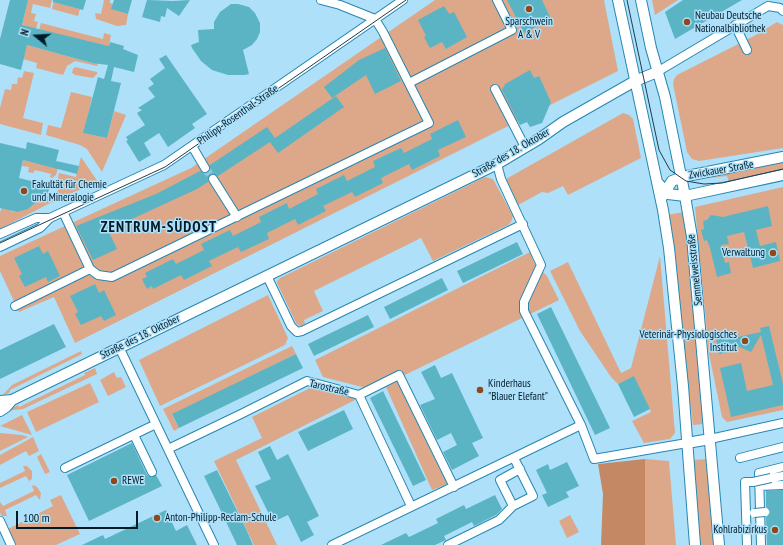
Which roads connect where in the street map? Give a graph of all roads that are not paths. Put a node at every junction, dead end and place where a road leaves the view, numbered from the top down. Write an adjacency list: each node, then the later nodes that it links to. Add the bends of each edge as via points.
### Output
1 (321, 0): 8 (street)
2 (403, 0): 8 (street, Philipp-Rosenthal-Straße)
3 (497, 0): 13 (street, via 512,30)
4 (618, 0): 12 (main road)
5 (641, 0): 11 (main road, Semmelweisstraße)
6 (768, 3): 7 (street); 9 (street, Straße des 18. Oktober)
7 (783, 11)
8 (375, 19): 13 (street); 15 (street, Philipp-Rosenthal-Straße)
9 (735, 25): 10 (street); 11 (street, Straße des 18. Oktober)
10 (747, 50)
11 (657, 72): 12 (main road, Straße des 18. Oktober); 21 (main road, Semmelweisstraße)
12 (635, 81): 16 (main road, Straße des 18. Oktober, via 563,122); 23 (main road, via 655,177)
13 (409, 83): 26 (street, via 429,123)
14 (495, 89): 16 (street)
15 (192, 146): 19 (street); 25 (street, Philipp-Rosenthal-Straße, via 164,165)
16 (526, 147): 18 (main road, Straße des 18. Oktober)
17 (783, 157): 21 (main road, Zwickauer Straße)
18 (497, 164): 28 (street, via 500,179); 32 (main road, Straße des 18. Oktober)
19 (205, 168)
20 (783, 175): 24 (main road, Zwickauer Straße)
21 (682, 177): 23 (main road, Zwickauer Straße, via 672,181); 24 (main road, Semmelweisstraße)
22 (213, 179): 26 (street)
23 (662, 196): 24 (main road, Zwickauer Straße); 44 (main road)
24 (686, 196): 43 (main road, Semmelweisstraße)
25 (63, 212): 27 (street, Philipp-Rosenthal-Straße); 31 (street)
26 (237, 217): 31 (street, via 112,277 98,275)
27 (50, 218): 29 (street, Philipp-Rosenthal-Straße, via 36,218); 30 (street, Philipp-Rosenthal-Straße, via 40,228)
28 (523, 224): 32 (street, via 302,331 297,332 290,326); 41 (street, via 541,265 524,302 524,311)
29 (0, 234)
30 (0, 247)
31 (90, 269): 33 (street)
32 (267, 276): 34 (main road, Straße des 18. Oktober)
33 (15, 306)
34 (119, 348): 36 (main road, Straße des 18. Oktober); 40 (street)
35 (359, 395): 46 (street, Tarostraße, via 308,381); 56 (street, via 399,374); 57 (street, Tarostraße)
36 (12, 400): 37 (main road, Straße des 18. Oktober); 38 (main road, Straße des 18. Oktober)
37 (0, 401)
38 (0, 411)
39 (783, 423): 43 (street)
40 (156, 424): 42 (street); 46 (street)
41 (581, 426): 44 (street, via 594,459); 47 (street)
42 (134, 435): 50 (street); 52 (street)
43 (710, 439): 44 (main road); 67 (main road, Semmelweisstraße)
44 (687, 443): 66 (main road)
45 (783, 448): 48 (street)
46 (168, 449): 63 (street)
47 (514, 458): 51 (street); 56 (street)
48 (740, 458)
49 (783, 467): 54 (street, via 759,473)
50 (65, 468)
51 (520, 469): 58 (street, via 500,480); 58 (street, via 533,496)
52 (152, 472)
53 (783, 476): 54 (street, bridge)
54 (756, 484): 55 (street); 60 (street, via 745,482); 69 (street)
55 (783, 485)
56 (454, 487): 57 (street)
57 (411, 506): 64 (street)
58 (513, 506): 65 (street, via 499,520)
59 (765, 512): 60 (street, bridge)
60 (750, 513): 68 (street)
61 (0, 521): 62 (street)
62 (11, 545)
63 (214, 545)
64 (332, 545)
65 (448, 545)
66 (695, 545)
67 (719, 545)
68 (747, 545)
69 (761, 545)

